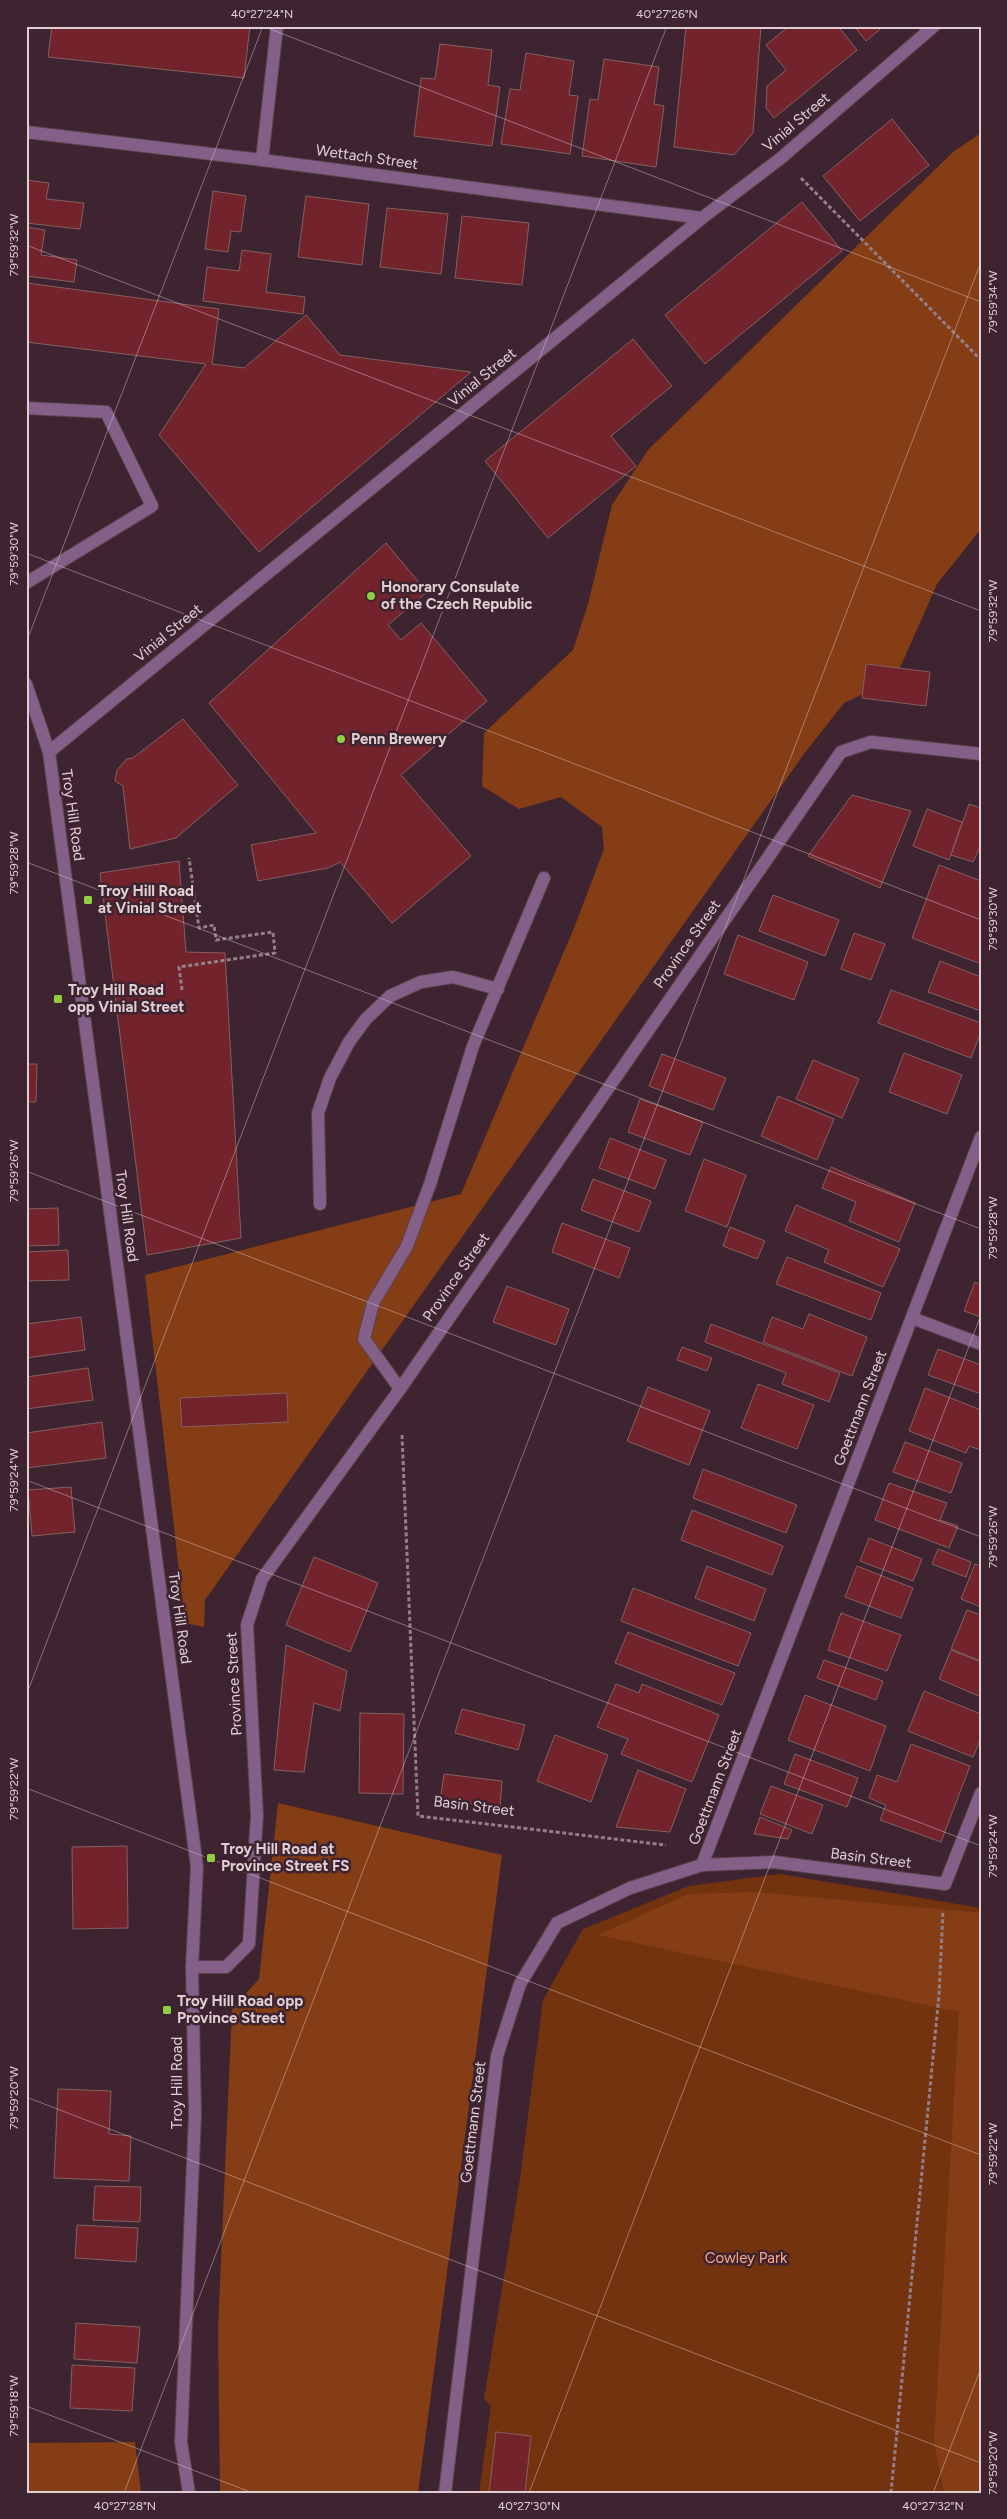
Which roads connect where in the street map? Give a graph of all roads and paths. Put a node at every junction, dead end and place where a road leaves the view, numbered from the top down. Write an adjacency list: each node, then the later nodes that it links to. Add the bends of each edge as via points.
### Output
1 (277, 26): 5 (street)
2 (934, 26): 4 (street, Vinial Street)
3 (26, 132): 5 (street, Wettach Street)
4 (781, 158): 6 (street, Vinial Street); 7 (path)
5 (262, 160): 6 (street, Wettach Street)
6 (702, 218): 11 (street, Vinial Street)
7 (981, 360)
8 (26, 408): 9 (street, via 106,412 152,506)
9 (26, 584)
10 (26, 684): 11 (street, Troy Hill Road)
11 (49, 752): 25 (street, Troy Hill Road, via 197,1867)
12 (981, 754): 21 (street, Province Street, via 871,742 841,752)
13 (189, 858): 16 (path, via 199,928 214,925 216,940 272,932 275,953 179,967)
14 (544, 878): 15 (street)
15 (498, 989): 18 (street, via 453,977 421,982 390,996 366,1019 349,1042 330,1078 318,1113); 21 (street, via 474,1046 407,1246 373,1303 364,1339)
16 (182, 990)
17 (981, 1137): 19 (street, Goettmann Street)
18 (320, 1204)
19 (912, 1318): 20 (street); 23 (street, Goettmann Street)
20 (981, 1344)
21 (400, 1389): 23 (path, Basin Street, via 418,1816 678,1846); 25 (street, Province Street, via 262,1578 247,1625 257,1815 249,1944 226,1968)
22 (981, 1793): 24 (street)
23 (702, 1865): 24 (street, Basin Street, via 774,1862); 27 (street, Goettmann Street, via 630,1888 557,1923 520,1984 497,2056)
24 (945, 1884): 28 (path, via 939,1995)
25 (192, 1967): 26 (street, Troy Hill Road, via 195,2115 181,2442)
26 (189, 2493)
27 (445, 2493)
28 (890, 2493)

